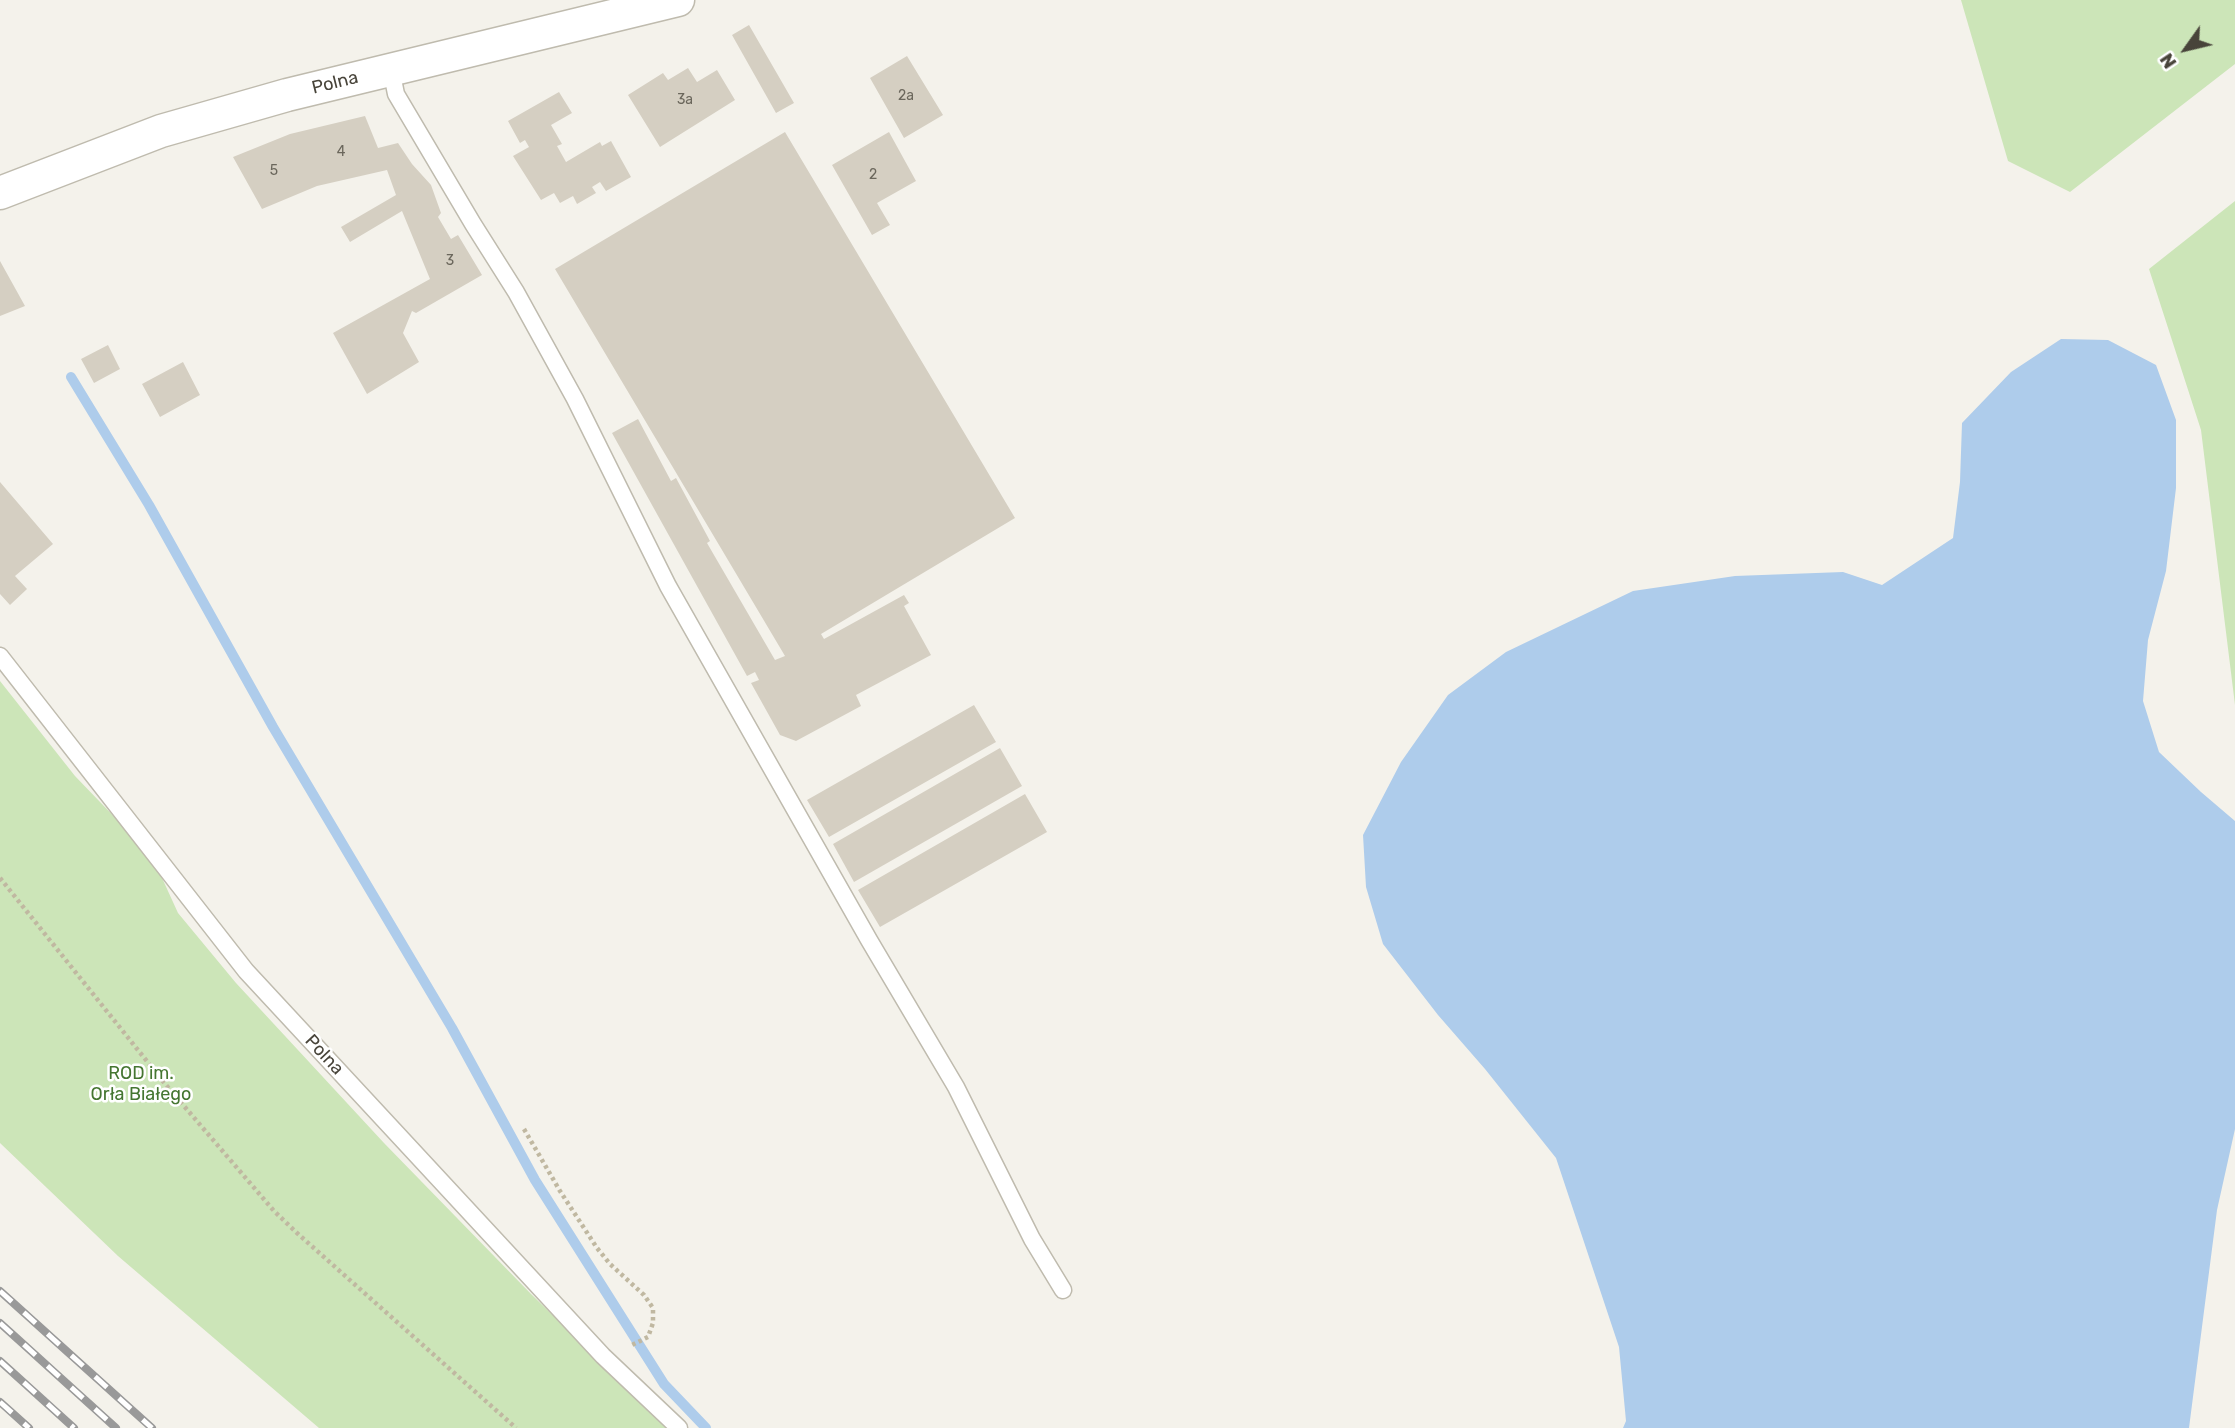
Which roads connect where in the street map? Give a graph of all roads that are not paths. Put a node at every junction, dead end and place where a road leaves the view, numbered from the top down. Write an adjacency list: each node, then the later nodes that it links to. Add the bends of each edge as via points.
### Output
1 (678, 0): 2 (street, Polna)
2 (391, 69): 3 (street, Polna, via 161,131); 5 (lane, via 396,94 516,292 668,586 956,1087 1032,1239)
3 (0, 192)
4 (0, 656): 6 (lane, Polna, via 246,971 603,1356)
5 (1063, 1290)
6 (679, 1428)

